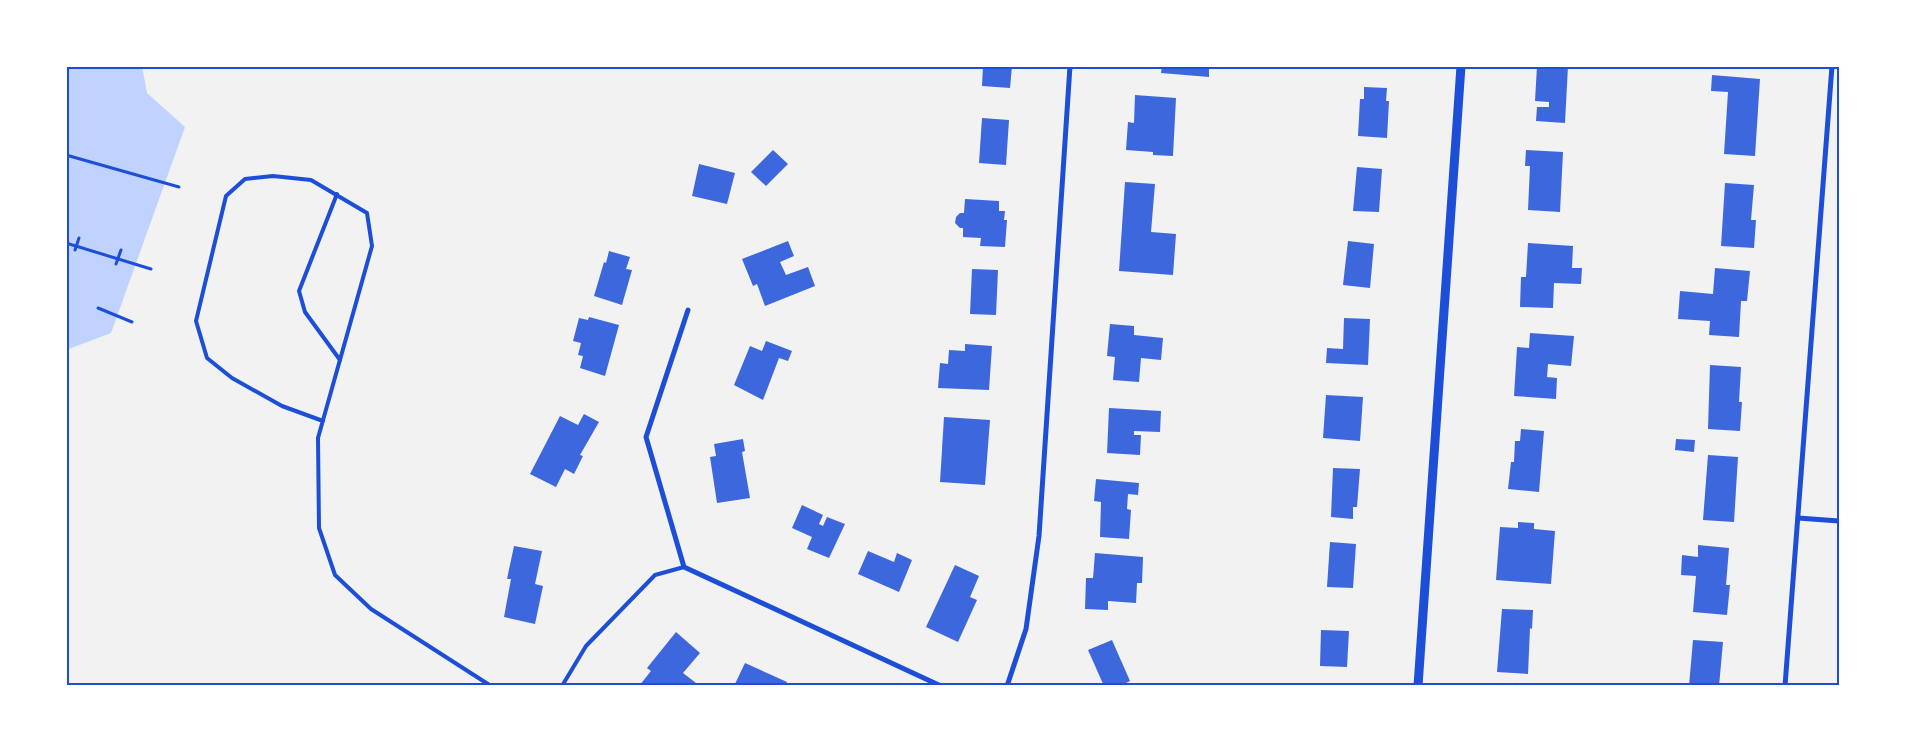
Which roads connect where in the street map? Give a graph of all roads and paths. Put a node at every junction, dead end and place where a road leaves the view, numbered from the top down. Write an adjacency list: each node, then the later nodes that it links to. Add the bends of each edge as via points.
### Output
1 (1070, 66): 24 (street, via 1039,536 1026,629)
2 (1460, 66): 25 (street)
3 (1832, 66): 18 (street)
4 (66, 155): 5 (path)
5 (179, 187)
6 (337, 194): 16 (lane, via 299,292 305,312); 16 (lane, via 368,213 372,246); 17 (lane, via 311,180 273,176 246,179 226,196 196,321 207,358 232,378 282,406)
7 (79, 238): 9 (path)
8 (66, 243): 12 (path)
9 (75, 250)
10 (121, 250): 11 (path)
11 (116, 264)
12 (151, 269)
13 (98, 308): 15 (path)
14 (688, 310): 20 (street, via 646,437)
15 (132, 322)
16 (340, 360): 17 (lane)
17 (322, 421): 21 (lane, via 318,438 319,528 335,575 371,609)
18 (1798, 518): 19 (street); 26 (street)
19 (1839, 521)
20 (684, 567): 22 (lane, via 655,575 586,646); 23 (street)
21 (491, 686)
22 (562, 686)
23 (941, 686)
24 (1007, 686)
25 (1418, 686)
26 (1786, 686)

